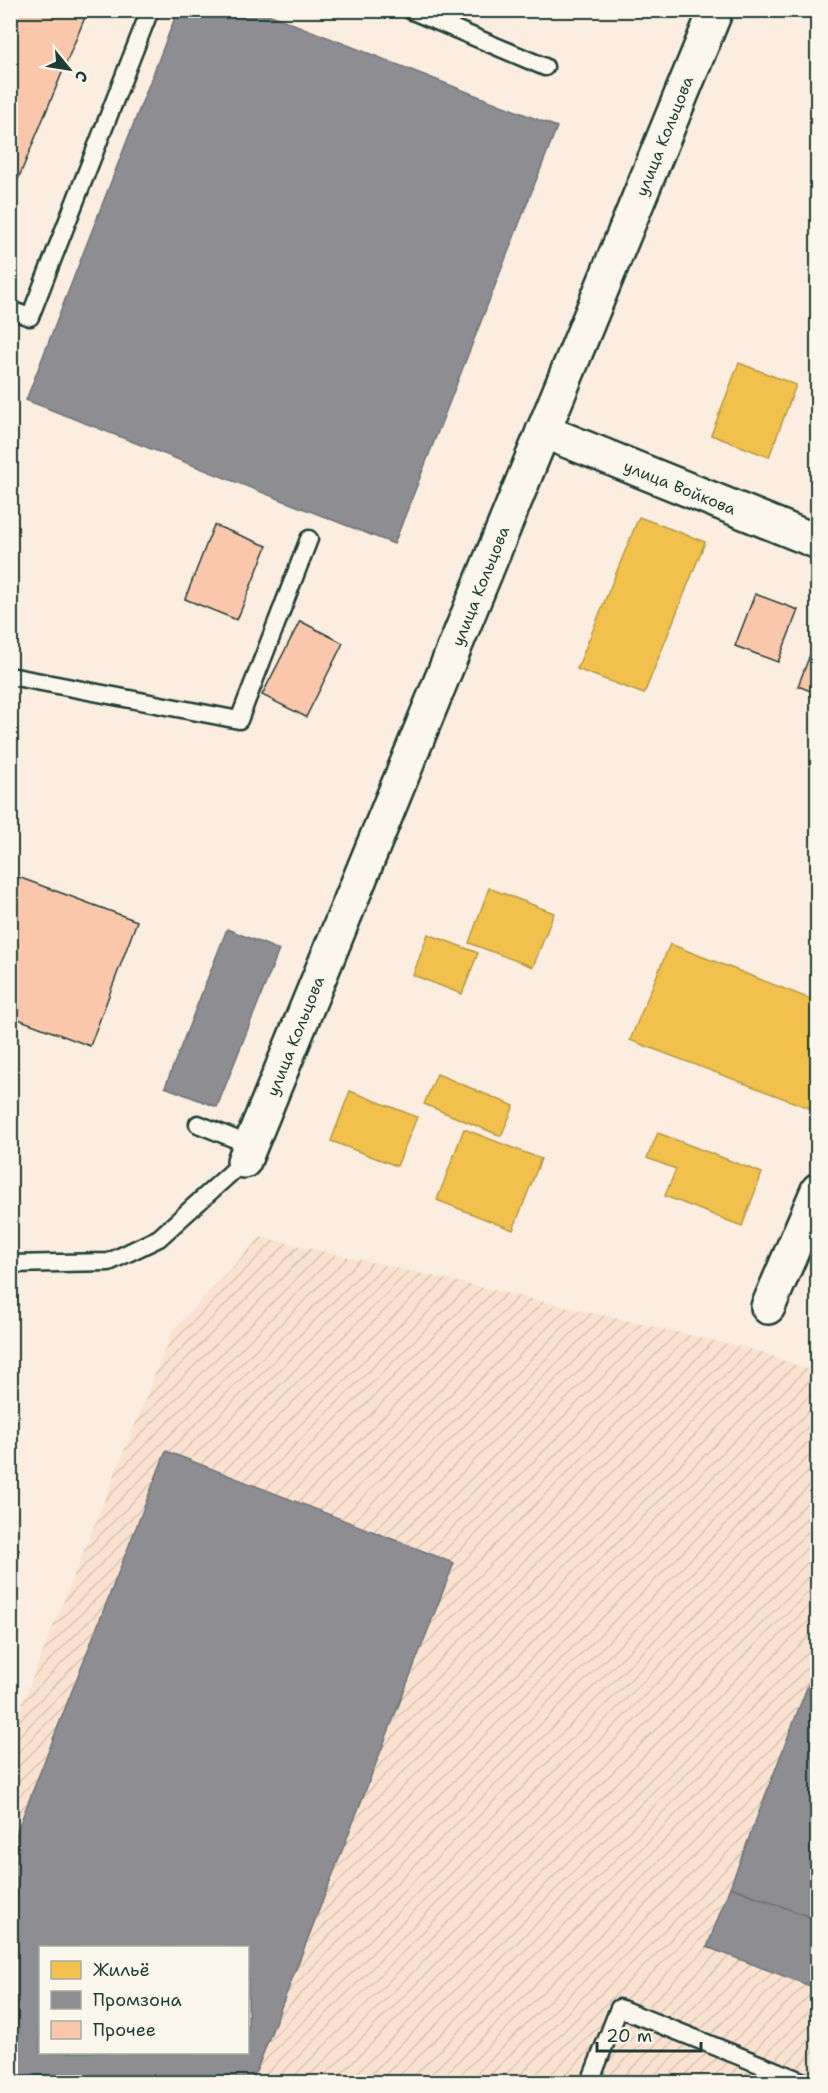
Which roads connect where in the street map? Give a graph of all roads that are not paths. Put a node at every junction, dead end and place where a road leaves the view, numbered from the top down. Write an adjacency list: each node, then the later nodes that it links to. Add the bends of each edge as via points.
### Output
1 (150, 10): 5 (lane, via 30,317)
2 (410, 10): 4 (lane)
3 (716, 10): 6 (street, улица Кольцова)
4 (545, 67)
5 (10, 310)
6 (543, 431): 8 (street, улица Войкова); 11 (street, улица Кольцова)
7 (309, 538): 9 (lane, via 239,720)
8 (818, 542)
9 (10, 676)
10 (198, 1124): 11 (lane)
11 (247, 1153): 13 (lane, via 159,1238 109,1263)
12 (818, 1190): 14 (street)
13 (10, 1264)
14 (768, 1307)
15 (590, 2082): 16 (lane, via 619,2008)
16 (804, 2082)

